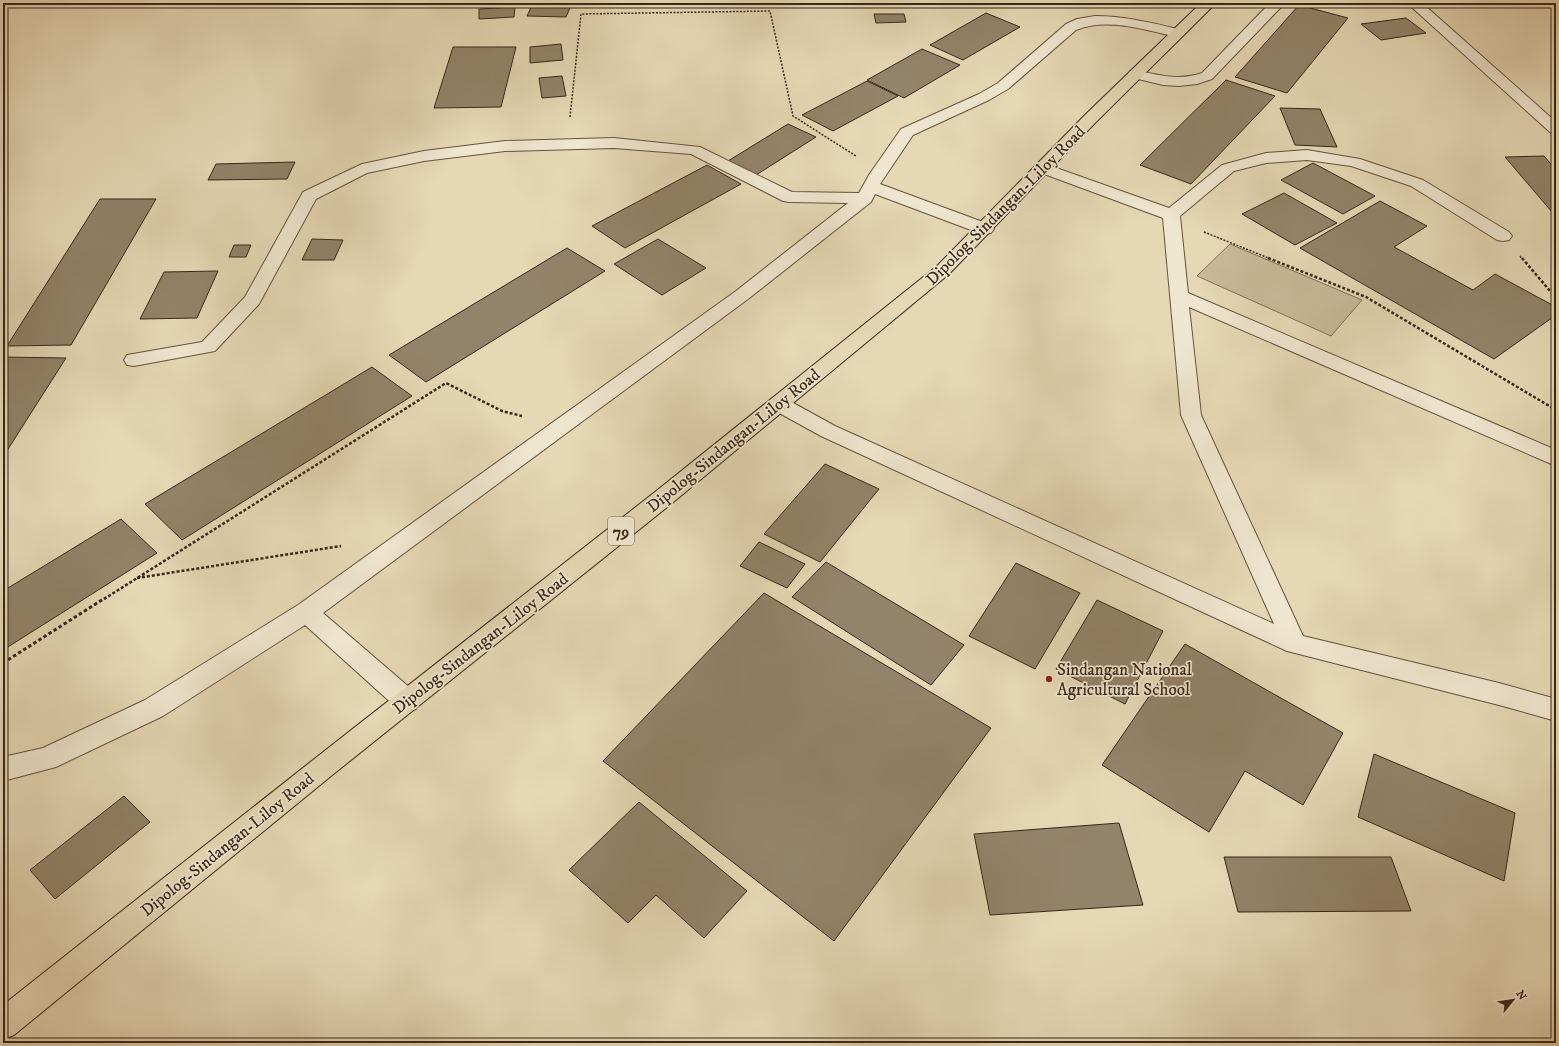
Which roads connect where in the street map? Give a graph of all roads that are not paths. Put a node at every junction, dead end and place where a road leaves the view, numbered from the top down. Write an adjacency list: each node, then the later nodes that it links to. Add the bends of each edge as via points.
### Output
1 (1209, 3): 4 (highway, Dipolog-Sindangan-Liloy Road / 79)
2 (1278, 3): 5 (street, via 1208,76 1176,83)
3 (1414, 3): 6 (street)
4 (1177, 33): 5 (highway, Dipolog-Sindangan-Liloy Road / 79); 8 (street, via 1111,21 1080,22 1003,86 984,98 907,132)
5 (1135, 74): 7 (highway, Dipolog-Sindangan-Liloy Road / 79)
6 (1556, 130)
7 (1042, 168): 9 (street); 10 (highway, Dipolog-Sindangan-Liloy Road / 79)
8 (872, 185): 10 (street); 13 (street, via 789,197 694,150 614,143 497,146 424,156 362,169 309,196 254,300 208,347); 16 (street, via 742,295)
9 (1172, 217): 11 (street, via 1228,168 1266,158 1307,155 1354,162 1417,183); 12 (street)
10 (984, 229): 14 (highway, Dipolog-Sindangan-Liloy Road / 79, via 937,274)
11 (1503, 236)
12 (1180, 296): 15 (street); 17 (street, via 1192,415)
13 (134, 360)
14 (779, 404): 17 (street, via 828,431); 18 (highway, Dipolog-Sindangan-Liloy Road / 79)
15 (1556, 458)
16 (306, 612): 18 (street); 20 (street, via 154,708 47,759)
17 (1295, 644): 19 (street)
18 (407, 701): 21 (highway, Dipolog-Sindangan-Liloy Road / 79)
19 (1556, 710)
20 (3, 769)
21 (3, 1024)

